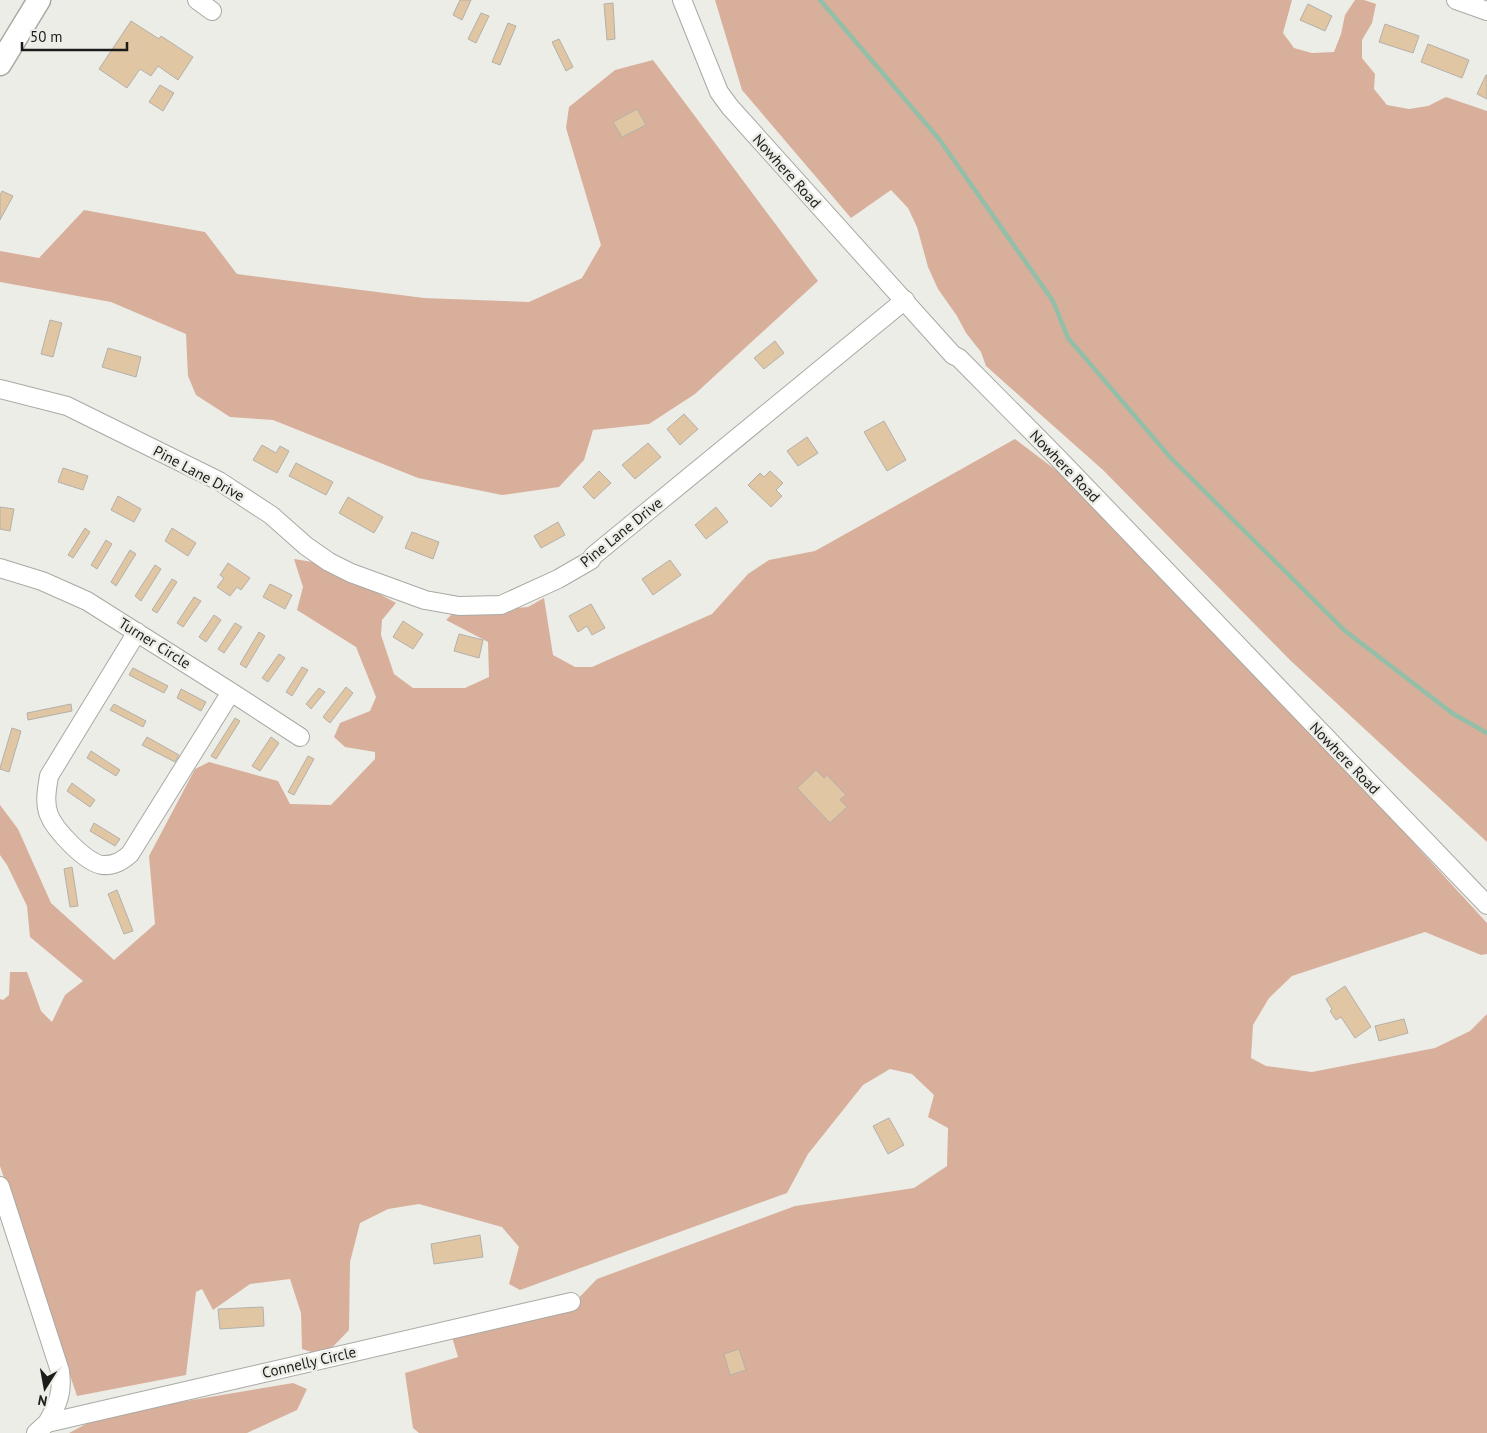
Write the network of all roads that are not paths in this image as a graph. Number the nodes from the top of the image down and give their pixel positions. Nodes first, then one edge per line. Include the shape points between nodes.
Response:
1 (39, 0) edge
2 (197, 0) edge
3 (682, 0) edge
4 (1456, 0) edge
5 (212, 11) dead end
6 (1487, 11) edge
7 (0, 64) edge
8 (905, 300) junction
9 (0, 389) edge
10 (0, 568) edge
11 (137, 632) junction
12 (231, 692) junction
13 (300, 737) dead end
14 (1487, 905) edge
15 (0, 1186) edge
16 (571, 1302) dead end
17 (42, 1428) edge

1 - 7 main road
2 - 5 street
3 - 8 street, Nowhere Road via 719,92 730,107
4 - 6 street
8 - 9 street, Pine Lane Drive via 591,560 501,605 458,606 424,600 351,573 306,546 271,515 219,481 67,406
8 - 14 street, Nowhere Road via 954,355 1058,458
10 - 11 street, Turner Circle via 42,581 87,601
11 - 12 street, Turner Circle
11 - 12 street via 49,776 48,814 55,827 86,858 102,865 119,863 130,854
12 - 13 street, Turner Circle
15 - 17 street, Connelly Circle via 60,1371 62,1386 55,1408
16 - 17 street, Connelly Circle

